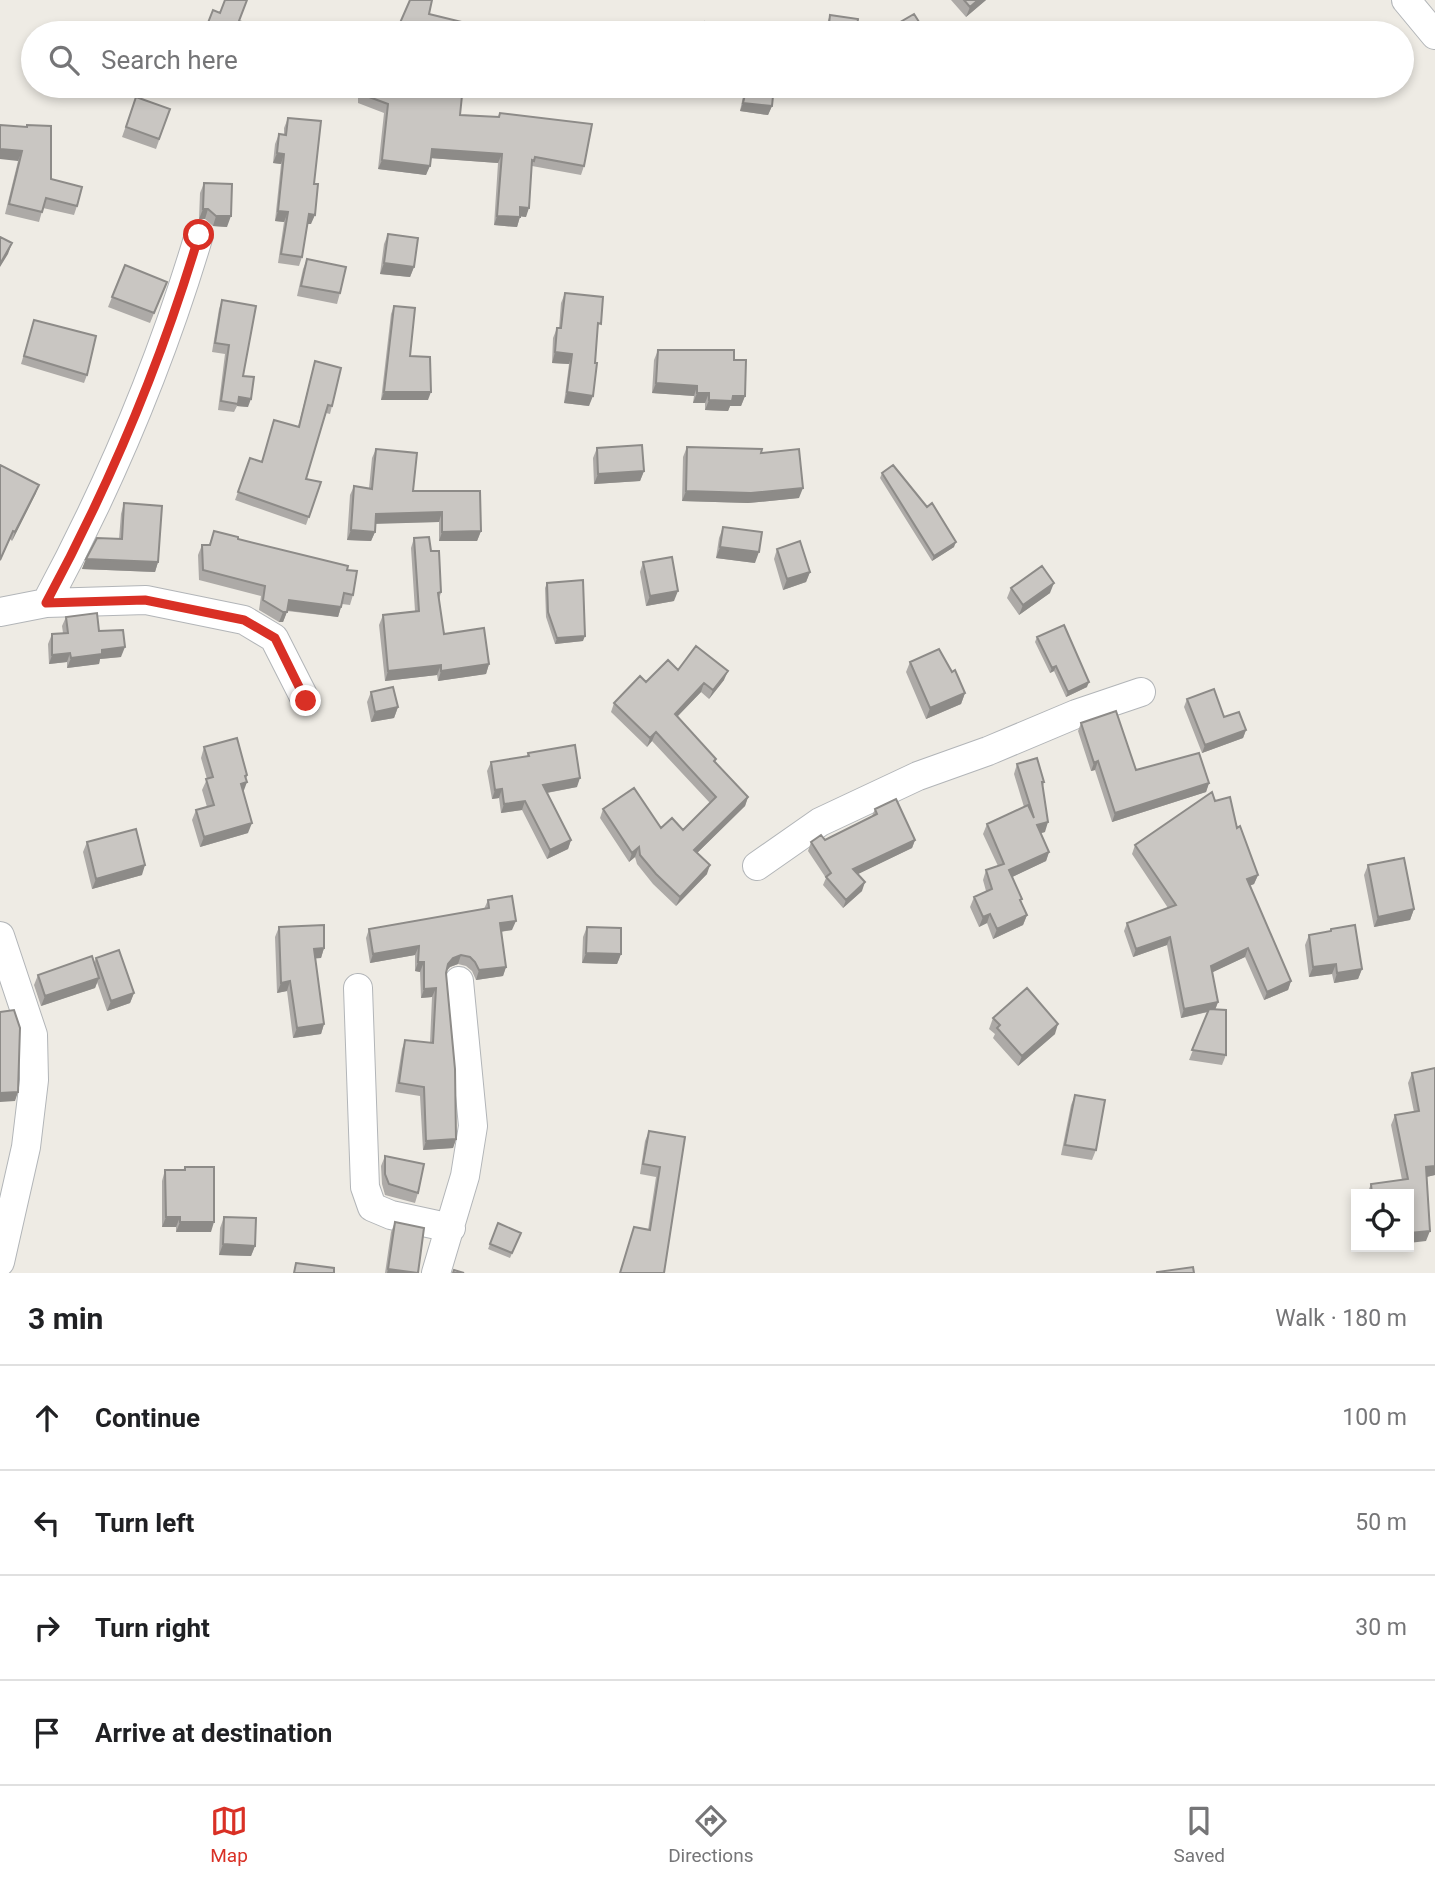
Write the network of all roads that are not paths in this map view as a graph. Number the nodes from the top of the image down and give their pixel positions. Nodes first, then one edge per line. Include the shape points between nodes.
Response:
1 (1406, 0) edge
2 (1435, 35) edge
3 (199, 235) dead end
4 (46, 603) junction
5 (0, 612) edge
6 (1141, 692) dead end
7 (306, 701) dead end
8 (757, 866) dead end
9 (0, 936) edge
10 (459, 981) dead end
11 (358, 988) dead end
12 (451, 1228) junction
13 (0, 1262) edge
14 (436, 1273) edge

1 - 2 street
3 - 4 street via 178,304 110,474
4 - 5 street
4 - 7 street via 145,600 244,620 275,638
6 - 8 street via 918,776 820,822
9 - 13 street via 33,1035 34,1080 26,1147
10 - 12 street via 473,1126
11 - 12 street via 365,1186 372,1207
12 - 14 street

